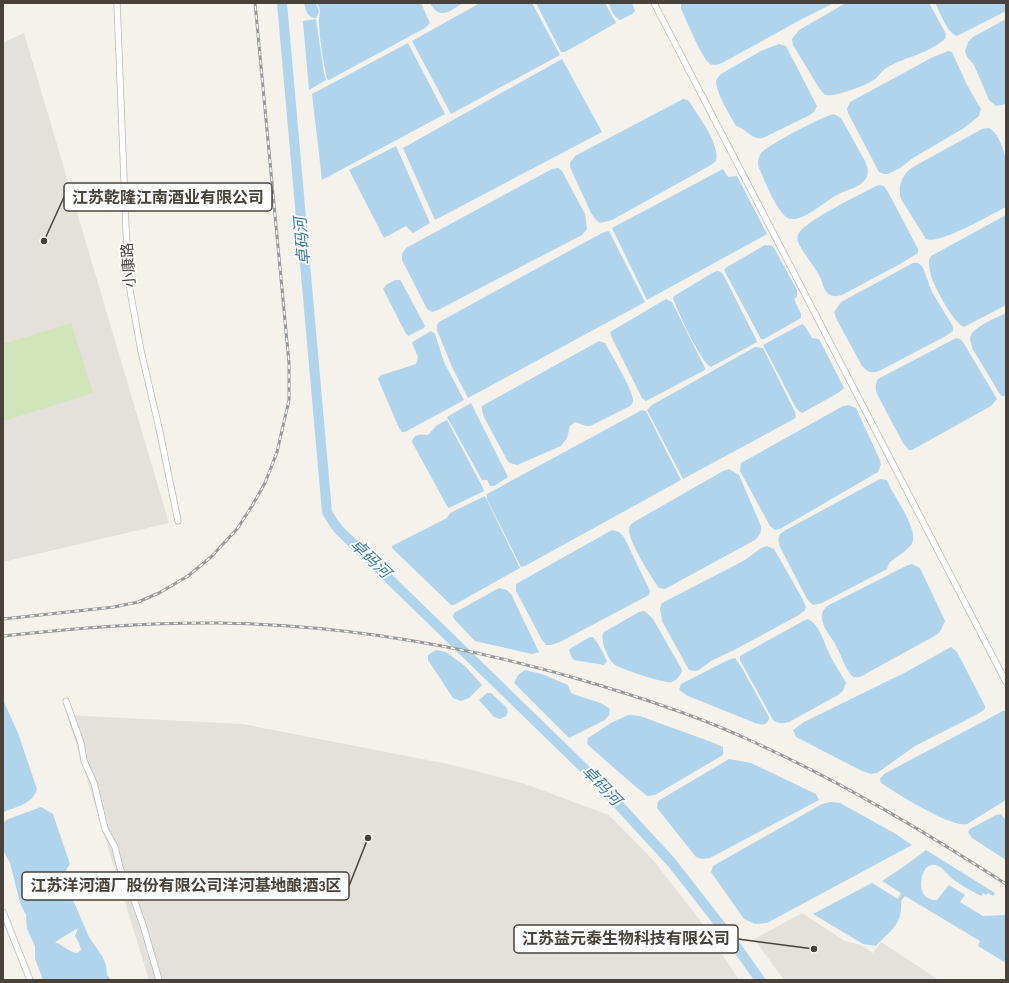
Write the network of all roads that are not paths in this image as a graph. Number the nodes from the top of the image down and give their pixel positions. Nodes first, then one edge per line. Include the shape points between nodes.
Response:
1 (117, 3) edge
2 (654, 3) edge
3 (178, 521) dead end
4 (1006, 682) edge
5 (66, 701) dead end
6 (3, 912) edge
7 (30, 980) edge
8 (159, 980) edge

1 - 3 street, 小康路 via 130,290
2 - 4 street
5 - 8 street via 81,743 84,761 94,783 105,829 115,847 120,868 143,924
6 - 7 street

